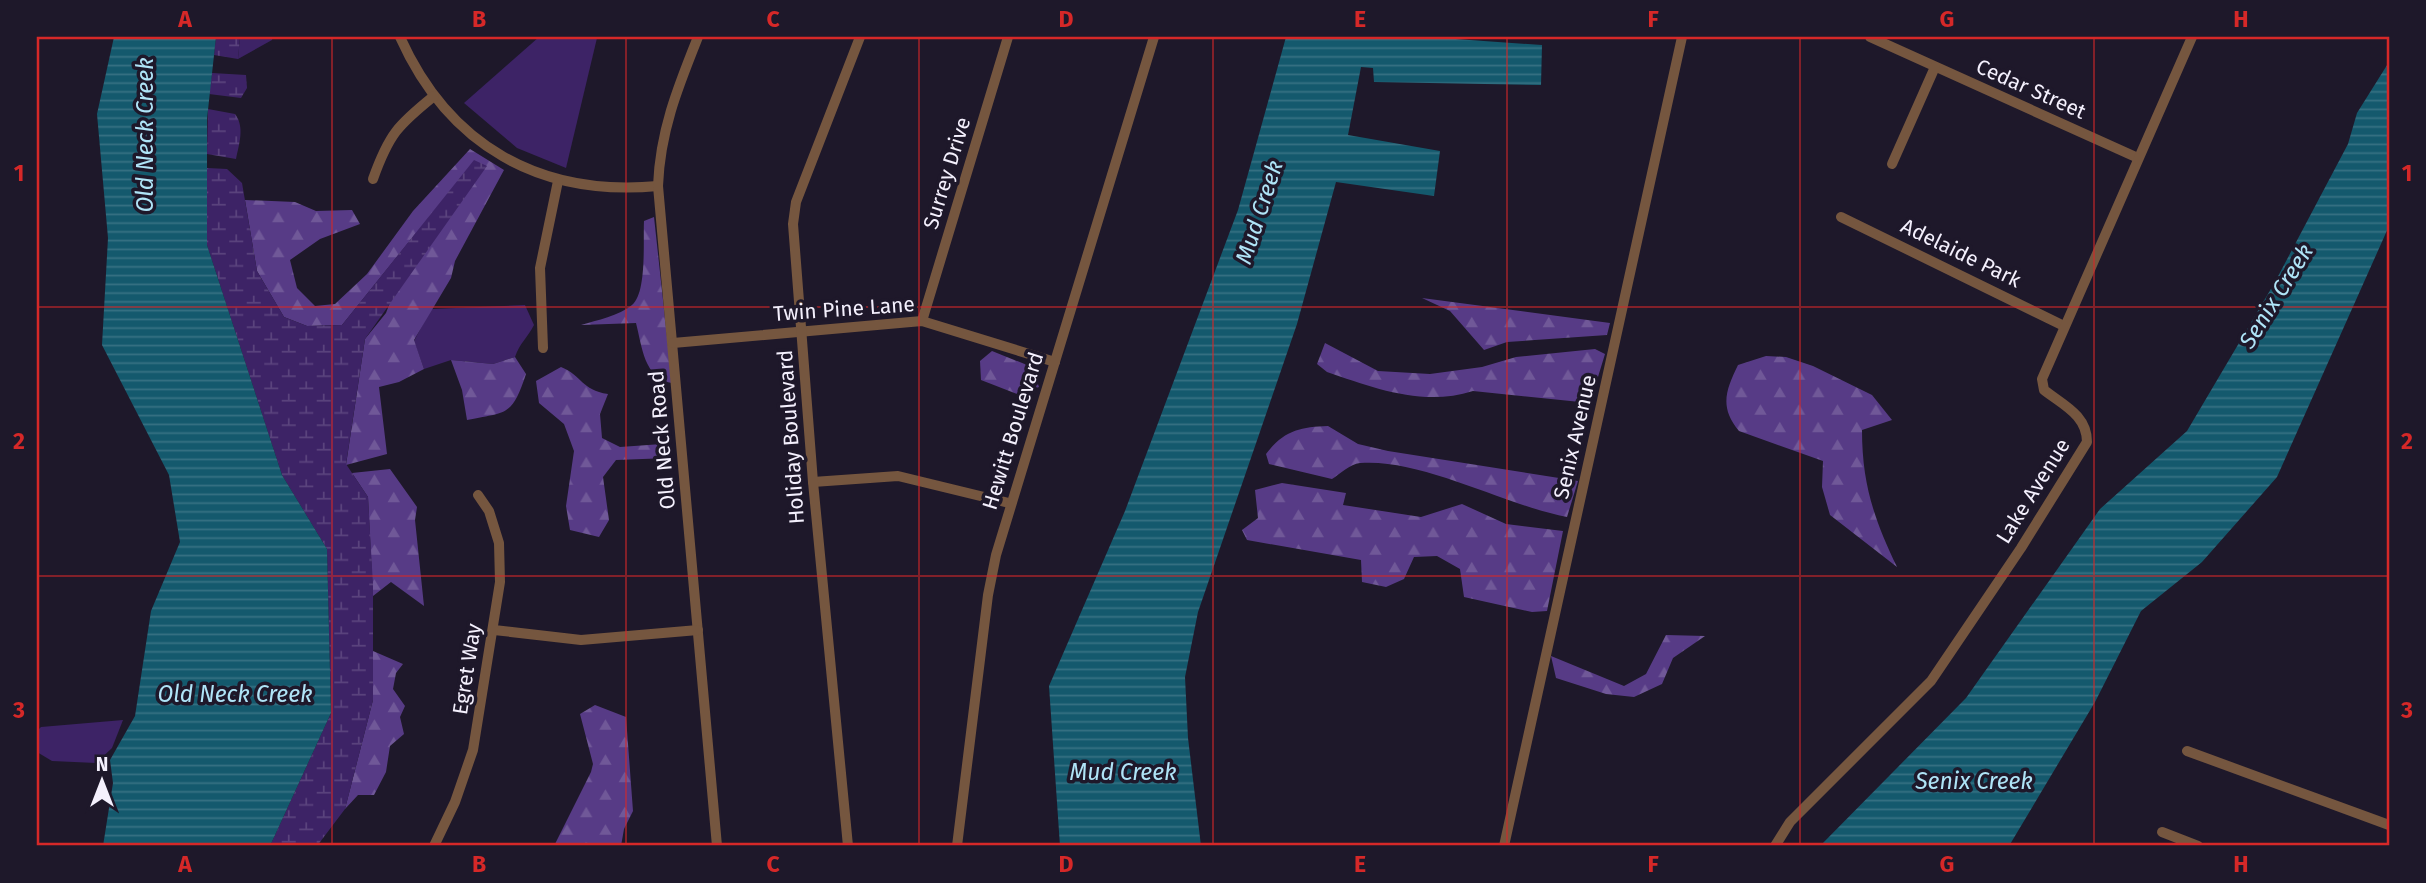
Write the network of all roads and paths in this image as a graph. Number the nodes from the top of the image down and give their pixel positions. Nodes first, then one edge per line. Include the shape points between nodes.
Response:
1 (401, 37) edge
2 (698, 37) edge
3 (860, 37) edge
4 (1008, 37) edge
5 (1154, 37) edge
6 (1682, 37) edge
7 (1870, 37) edge
8 (2193, 37) edge
9 (1935, 67) junction
10 (434, 96) junction
11 (2138, 158) junction
12 (1892, 164) dead end
13 (373, 179) dead end
14 (558, 181) junction
15 (658, 186) junction
16 (1840, 217) dead end
17 (922, 321) junction
18 (2064, 326) junction
19 (802, 331) junction
20 (673, 343) junction
21 (543, 348) dead end
22 (1055, 362) junction
23 (813, 482) junction
24 (478, 495) dead end
25 (1009, 503) junction
26 (494, 630) junction
27 (698, 630) junction
28 (2186, 751) dead end
29 (2389, 825) edge
30 (2162, 831) dead end
31 (434, 846) edge
32 (717, 846) edge
33 (848, 846) edge
34 (957, 846) edge
35 (1504, 846) edge
36 (1775, 846) edge
37 (2198, 846) edge

1 - 10 street
2 - 15 street, Old Neck Road via 665,127
3 - 19 street, Holiday Boulevard via 796,202 794,246
4 - 17 street, Surrey Drive
5 - 22 street, Hewitt Boulevard
6 - 35 street, Senix Avenue
7 - 9 street, Cedar Street
8 - 11 street, Lake Avenue
9 - 11 street, Cedar Street
9 - 12 street
10 - 13 street via 396,128
10 - 14 street via 489,148
11 - 18 street, Lake Avenue
14 - 15 street via 606,188
14 - 21 street via 540,268
15 - 20 street, Old Neck Road
16 - 18 street, Adelaide Park
17 - 19 street, Twin Pine Lane
17 - 22 street, Twin Pine Lane
18 - 36 street, Lake Avenue via 2042,379 2044,390 2081,418 2087,429 2080,456 1931,681 1790,822
19 - 20 street, Twin Pine Lane
19 - 23 street, Holiday Boulevard
20 - 27 street, Old Neck Road
22 - 25 street, Hewitt Boulevard
23 - 25 street via 898,476
23 - 33 street, Holiday Boulevard
24 - 26 street, Egret Way via 489,511 499,543
25 - 34 street, Hewitt Boulevard via 988,595
26 - 27 street via 581,640
26 - 31 street, Egret Way via 473,750
27 - 32 street, Old Neck Road
28 - 29 street
30 - 37 street

